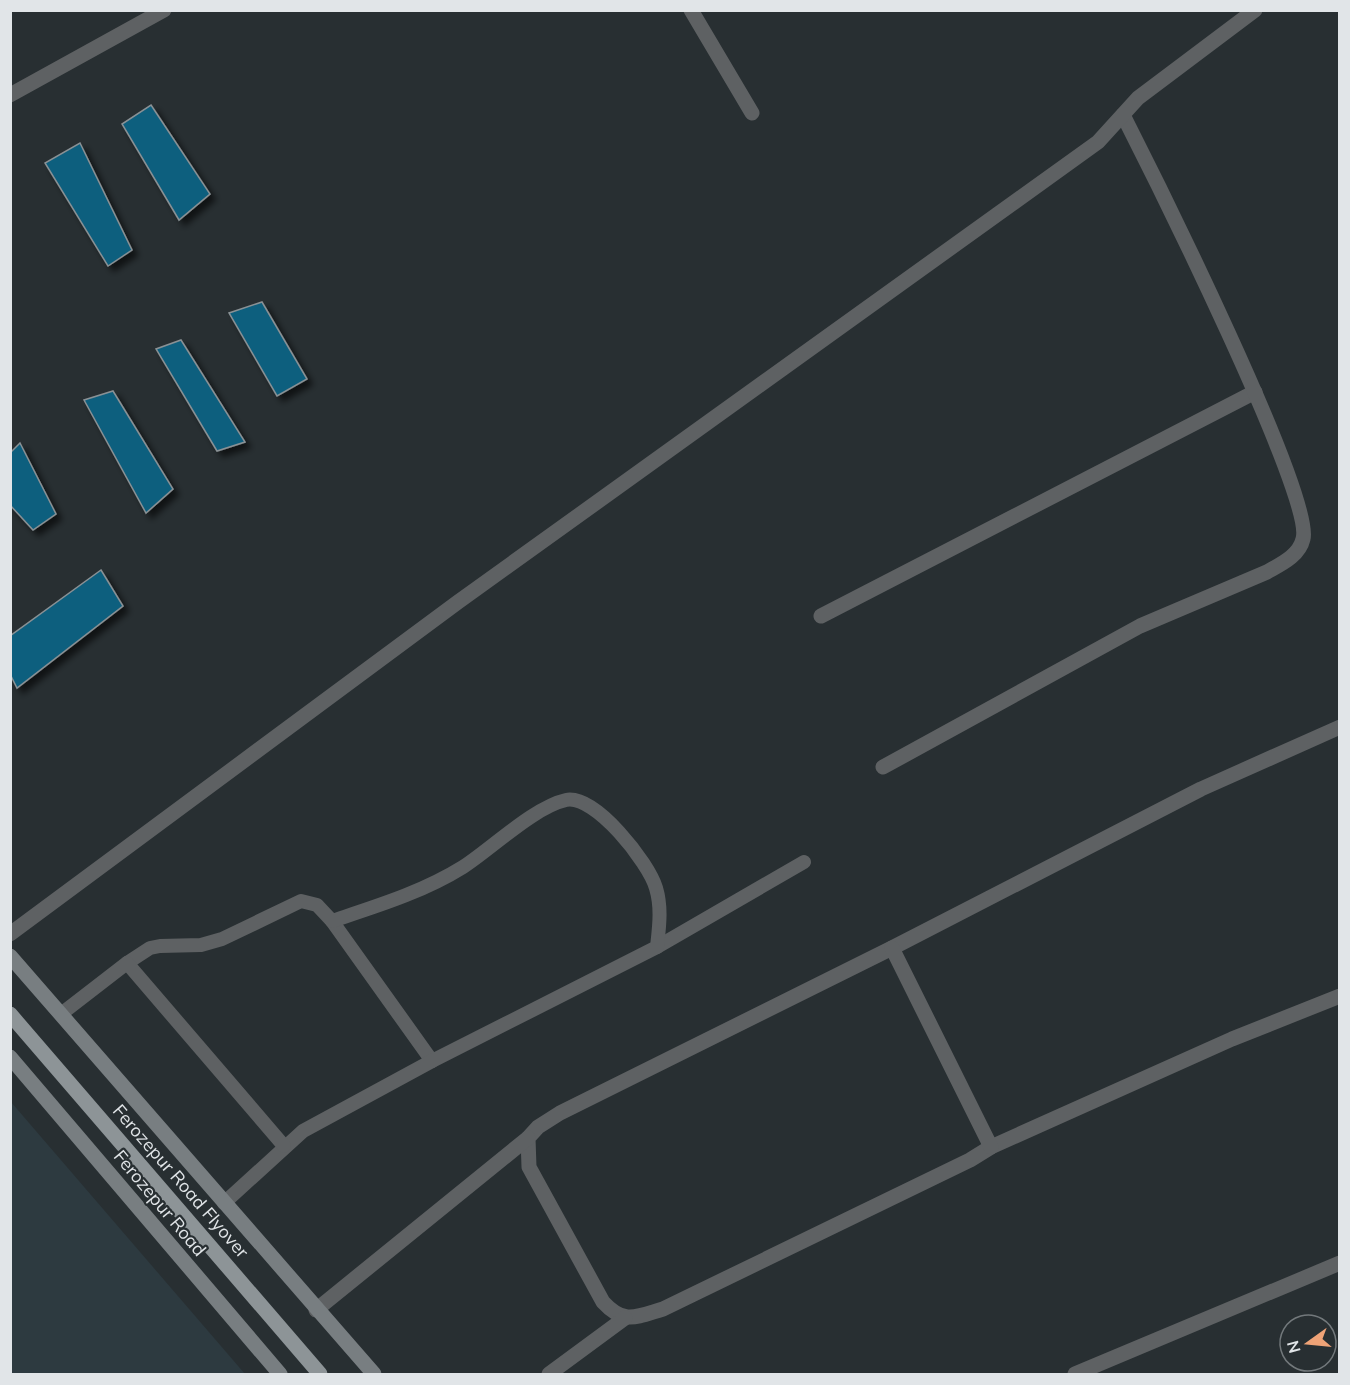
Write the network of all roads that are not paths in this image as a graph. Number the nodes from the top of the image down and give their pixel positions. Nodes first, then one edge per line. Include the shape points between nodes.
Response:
1 (164, 10) edge
2 (691, 10) edge
3 (1255, 10) edge
4 (141, 16) edge
5 (10, 95) edge
6 (752, 113) dead end
7 (1123, 115) junction
8 (1254, 392) junction
9 (821, 616) dead end
10 (1340, 727) edge
11 (883, 767) dead end
12 (804, 862) dead end
13 (332, 921) junction
14 (10, 934) edge
15 (657, 947) junction
16 (892, 948) junction
17 (10, 956) edge
18 (127, 963) junction
19 (1340, 996) edge
20 (10, 1014) edge
21 (61, 1014) junction
22 (10, 1058) edge
23 (432, 1061) junction
24 (528, 1138) junction
25 (284, 1146) junction
26 (991, 1147) junction
27 (224, 1203) junction
28 (1340, 1263) edge
29 (316, 1310) junction
30 (625, 1318) junction
31 (280, 1374) edge
32 (320, 1374) edge
33 (374, 1374) edge
34 (549, 1374) edge
35 (1075, 1374) edge

1 - 4 street
2 - 6 street
3 - 7 street via 1138,98
4 - 5 street
7 - 8 street
7 - 14 street via 1098,142 458,602
8 - 9 street
8 - 11 street via 1301,508 1304,538 1300,548 1286,562 1267,572 1140,626
10 - 16 street via 1201,789
12 - 15 lane
13 - 15 lane via 430,886 548,808 578,800 612,826 645,865 659,901
13 - 18 lane via 316,905 301,901 222,939 201,945 160,946
13 - 23 lane
15 - 23 lane
16 - 24 street via 560,1113
16 - 26 street
17 - 21 main road
18 - 21 lane
18 - 25 lane
19 - 26 street via 1232,1039
20 - 32 main road, Ferozepur Road Flyover
21 - 27 main road
22 - 31 main road, Ferozepur Road
23 - 25 lane via 303,1131
24 - 29 street
24 - 30 street via 529,1167 603,1302 614,1314
25 - 27 lane
26 - 30 street via 663,1309
27 - 29 main road
28 - 35 street
29 - 33 main road
30 - 34 street

